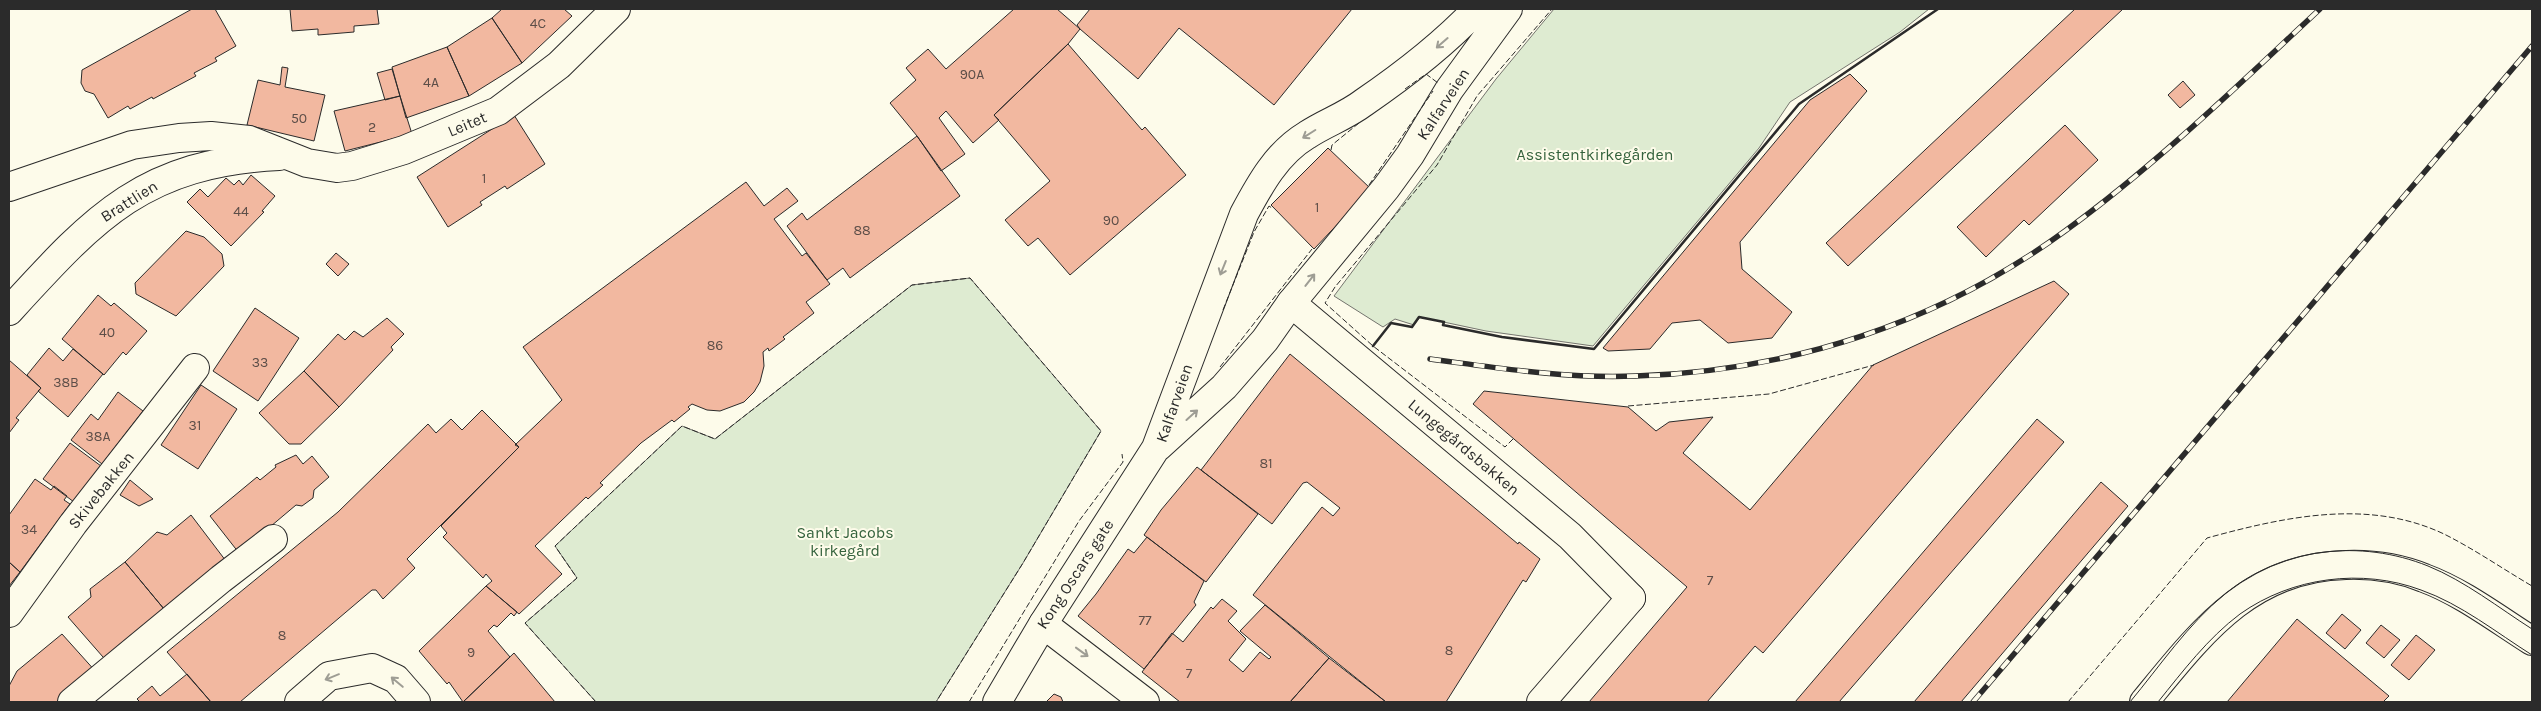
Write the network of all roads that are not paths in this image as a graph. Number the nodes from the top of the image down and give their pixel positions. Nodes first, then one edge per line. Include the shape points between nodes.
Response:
1 (616, 9) edge
2 (1477, 9) edge
3 (1508, 9) edge
4 (285, 156) junction
5 (9, 187) edge
6 (1291, 303) junction
7 (9, 311) edge
8 (195, 368) dead end
9 (1156, 448) junction
10 (274, 539) dead end
11 (9, 613) edge
12 (1043, 624) junction
13 (2532, 641) edge
14 (72, 702) edge
15 (299, 702) edge
16 (416, 702) edge
17 (997, 702) edge
18 (1145, 702) edge
19 (1541, 702) edge
20 (2144, 702) edge

1 - 4 street, Leitet via 559,65 498,111 404,150 352,166 338,168
2 -> 9 street, Kalfarveien via 1429,54 1361,105 1305,135 1282,155 1262,180 1244,214
6 -> 3 street, Kalfarveien via 1405,162 1449,90
4 - 5 street via 249,140 211,136 179,138 132,145
4 - 7 street, Brattlien via 222,161 186,170 152,184 94,223
9 -> 6 street, Kalfarveien via 1224,387 1265,340
6 - 19 street, Lungegårdsbakken via 1570,536 1631,598
8 - 11 street, Skivebakken via 73,524
9 - 12 street, Kong Oscars gate
10 - 14 street
12 - 17 street, Kong Oscars gate
12 -> 18 street
13 - 20 street via 2449,589 2425,578 2379,566 2328,565 2280,577 2234,604 2211,623
16 -> 15 street via 396,679 372,668 329,676

